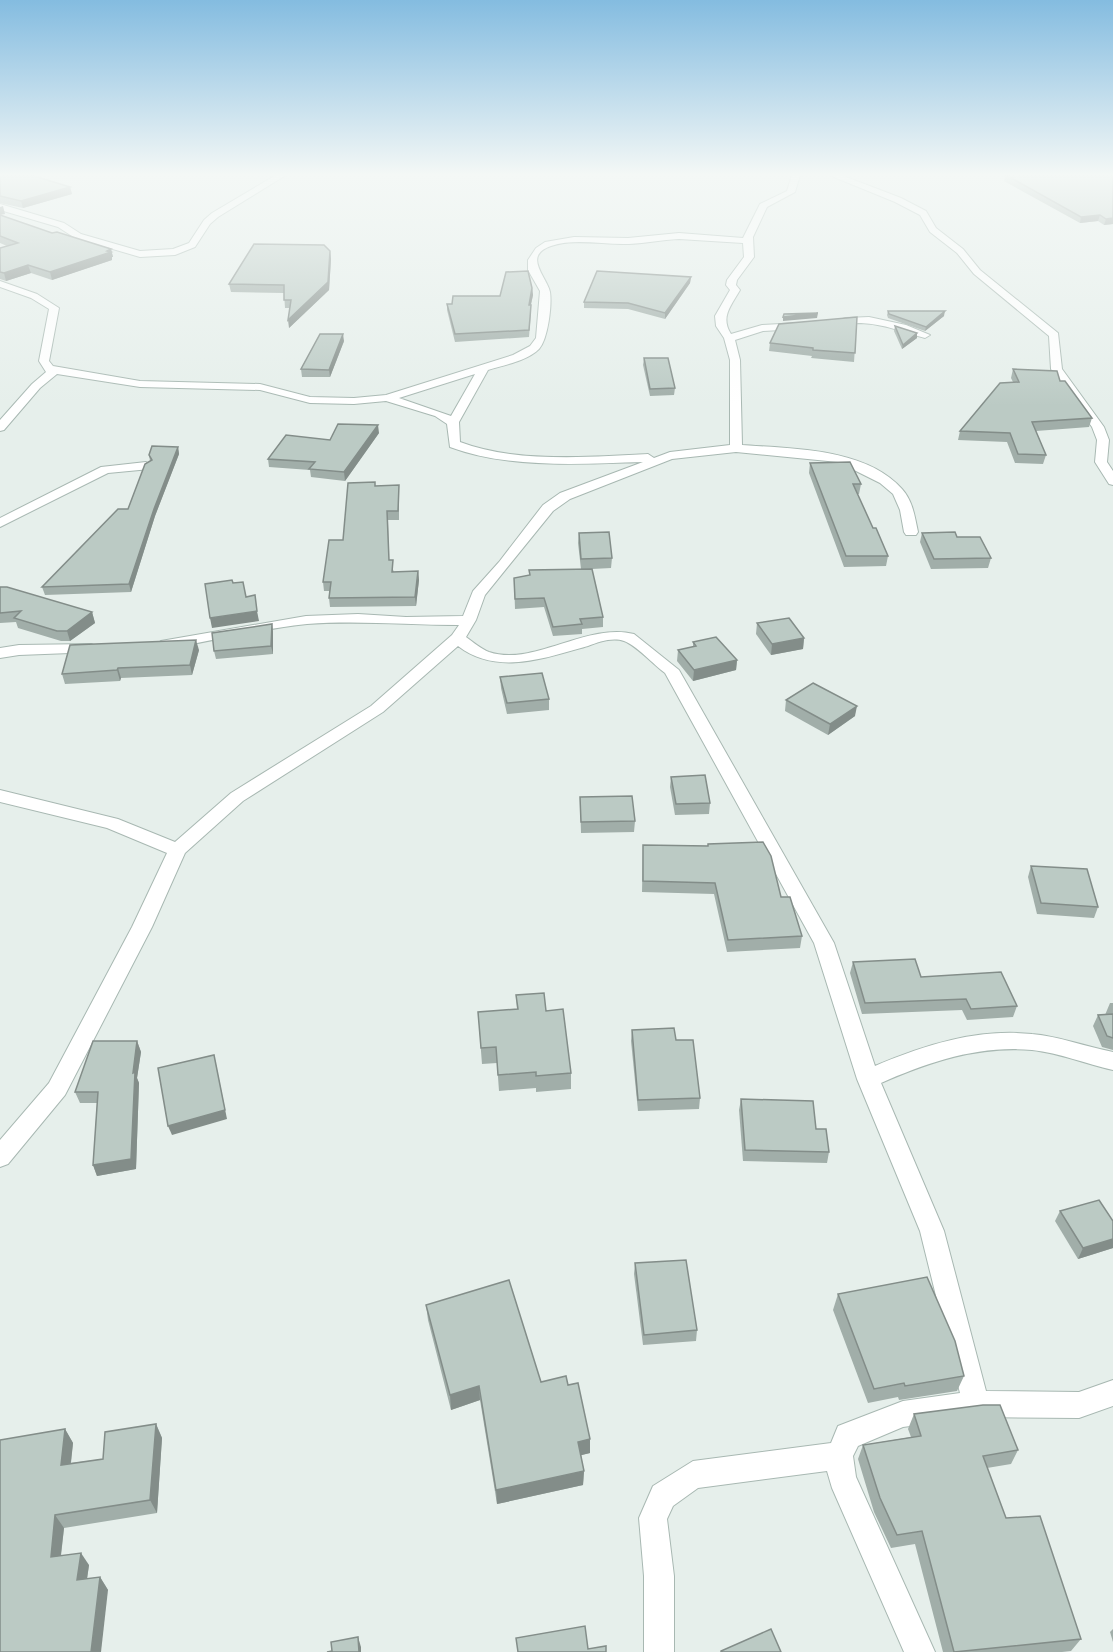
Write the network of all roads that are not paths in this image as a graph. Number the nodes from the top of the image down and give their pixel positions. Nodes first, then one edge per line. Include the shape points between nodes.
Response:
1 (133, 252) edge
2 (175, 252) edge
3 (538, 252) edge
4 (748, 252) edge
5 (961, 252) edge
6 (0, 284) edge
7 (925, 335) edge
8 (729, 338) junction
9 (485, 366) junction
10 (55, 370) junction
11 (387, 398) junction
12 (453, 422) junction
13 (0, 427) edge
14 (1108, 440) edge
15 (736, 448) junction
16 (670, 456) junction
17 (146, 466) edge
18 (1113, 481) edge
19 (0, 523) edge
20 (910, 532) dead end
21 (469, 620) junction
22 (458, 638) junction
23 (147, 646) edge
24 (102, 649) edge
25 (0, 653) edge
26 (0, 796) edge
27 (177, 850) junction
28 (1113, 1061) edge
29 (868, 1079) junction
30 (0, 1157) edge
31 (1113, 1393) edge
32 (976, 1404) junction
33 (839, 1456) junction
34 (659, 1652) edge
35 (920, 1652) edge

1 - 2 street
3 - 9 street via 533,270 545,291 541,338 526,353
4 - 8 street via 749,257 732,280 735,290 720,316
5 - 14 street via 977,272 1054,335 1057,369
6 - 10 street via 48,302 54,308 44,361 49,369
7 - 8 street via 880,321 859,320 762,328
8 - 15 street via 735,360
9 - 11 street
9 - 12 street
10 - 11 street via 140,384 260,387 309,400
10 - 13 street
11 - 12 street
12 - 16 street via 454,444 476,452 587,460
14 - 18 street via 1101,462
15 - 16 street
15 - 20 street via 842,459 884,480 898,492 907,510
16 - 21 street via 565,496 548,508 478,594
17 - 19 street via 105,470
21 - 22 street
21 - 23 street via 306,620
22 - 27 street via 377,709 237,797
22 - 29 street via 476,652 502,659 621,635 671,670 824,943
24 - 25 street
26 - 27 street via 112,823
27 - 30 street via 142,927 57,1089
28 - 29 street via 1035,1042 1008,1040 963,1046 911,1060
29 - 32 street via 932,1231
31 - 32 street via 1079,1405
32 - 33 street via 903,1414 848,1436
33 - 34 street via 693,1475 663,1496 653,1518
33 - 35 street via 847,1489

